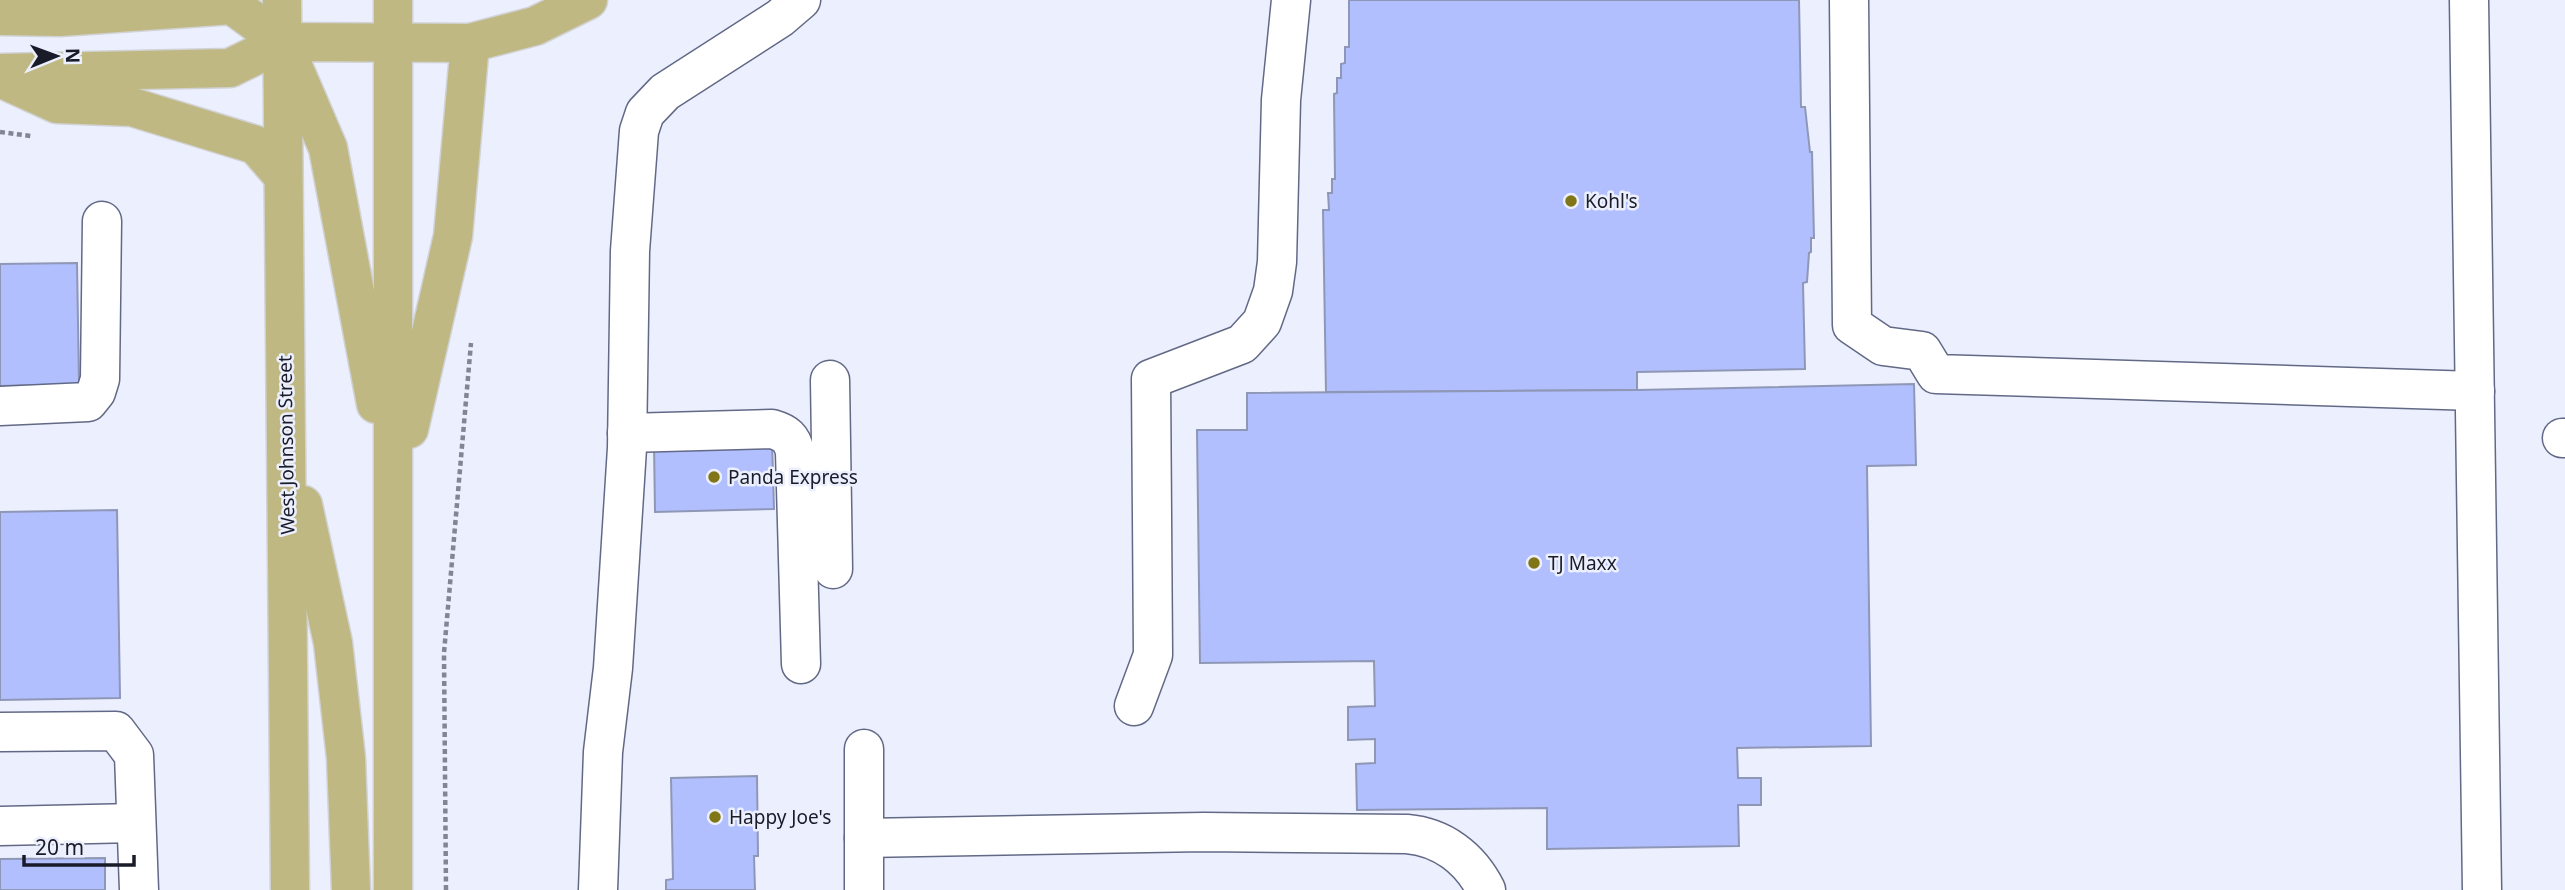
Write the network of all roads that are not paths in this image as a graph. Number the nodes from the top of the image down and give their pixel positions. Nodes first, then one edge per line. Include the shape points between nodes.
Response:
1 (282, 0) edge
2 (364, 0) edge
3 (393, 0) edge
4 (588, 0) edge
5 (801, 0) edge
6 (1291, 0) edge
7 (1849, 0) edge
8 (2469, 0) edge
9 (0, 16) edge
10 (283, 42) junction
11 (393, 42) junction
12 (470, 43) junction
13 (0, 75) edge
14 (283, 176) junction
15 (102, 221) dead end
16 (830, 380) dead end
17 (2474, 391) junction
18 (0, 406) edge
19 (286, 428) junction
20 (627, 433) junction
21 (393, 496) junction
22 (833, 569) dead end
23 (801, 664) dead end
24 (1134, 706) dead end
25 (0, 732) edge
26 (864, 748) dead end
27 (136, 823) junction
28 (0, 826) edge
29 (864, 838) junction
30 (139, 890) edge
31 (290, 890) edge
32 (351, 890) edge
33 (393, 890) edge
34 (598, 890) edge
35 (864, 890) edge
36 (1486, 890) edge
37 (2483, 890) edge

1 - 10 main road, West Johnson Street
2 - 11 main road
3 - 11 main road
4 - 12 main road via 535,26
5 - 20 lane via 665,92 645,113 639,131 630,251
6 - 24 lane via 1281,100 1277,262 1262,322 1242,345 1151,379 1153,655
7 - 17 lane via 1852,325 1883,346 1922,351 1936,374
8 - 17 lane
9 - 10 main road via 60,17 232,5
10 - 11 main road
10 - 13 main road via 230,68
10 - 14 main road, West Johnson Street
10 - 21 main road via 328,148
11 - 12 main road
11 - 21 main road
12 - 21 main road via 453,236
13 - 14 main road via 57,104 132,107 256,145
14 - 19 main road, West Johnson Street
15 - 18 lane via 100,379 96,392 88,402 75,404
16 - 22 lane
17 - 37 lane
19 - 31 main road, West Johnson Street
19 - 32 main road via 333,643 346,758
20 - 23 lane via 772,429 792,439
20 - 34 lane via 613,668 603,752
21 - 33 main road
25 - 27 lane via 116,731 134,755
26 - 29 lane
27 - 28 lane
27 - 30 lane
29 - 35 lane
29 - 36 lane via 1407,834 1426,836 1447,846 1466,861

